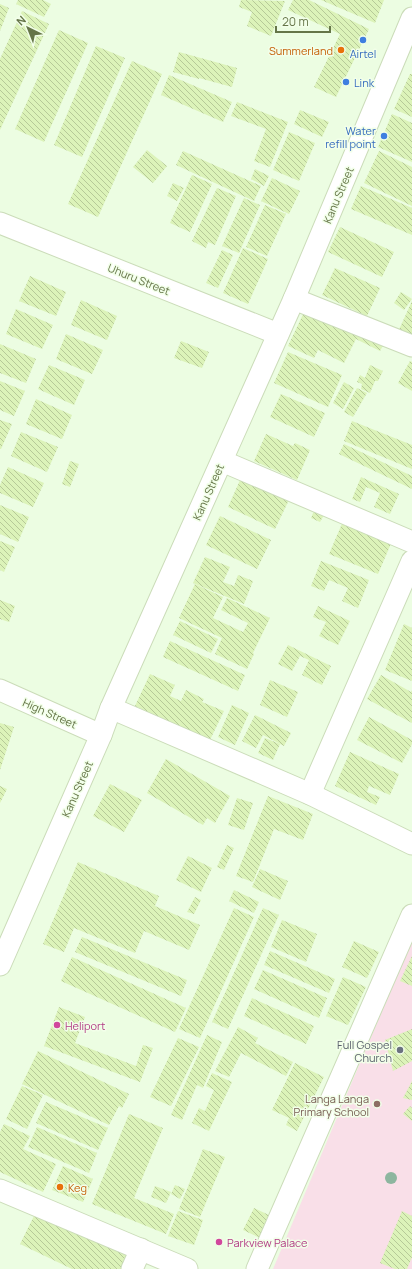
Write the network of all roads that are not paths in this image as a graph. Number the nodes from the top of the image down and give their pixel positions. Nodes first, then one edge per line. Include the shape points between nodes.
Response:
1 (412, 18) edge
2 (0, 223) edge
3 (294, 298) junction
4 (278, 334) junction
5 (412, 346) edge
6 (222, 461) junction
7 (412, 542) edge
8 (412, 561) edge
9 (0, 690) edge
10 (112, 708) junction
11 (101, 736) junction
12 (310, 794) junction
13 (412, 844) edge
14 (412, 915) edge
15 (0, 965) edge
16 (0, 1190) edge
17 (141, 1249) junction
18 (132, 1269) edge
19 (187, 1269) edge
20 (257, 1269) edge

1 - 3 street, Kanu Street
2 - 4 street, Uhuru Street
3 - 4 street, Kanu Street
3 - 5 street
4 - 6 street, Kanu Street
6 - 7 street
6 - 10 street, Kanu Street
8 - 12 street
9 - 11 street, High Street
10 - 11 street, Kanu Street
10 - 12 street
11 - 15 street, Kanu Street
12 - 13 street
14 - 20 street
16 - 17 street
17 - 18 street
17 - 19 street

